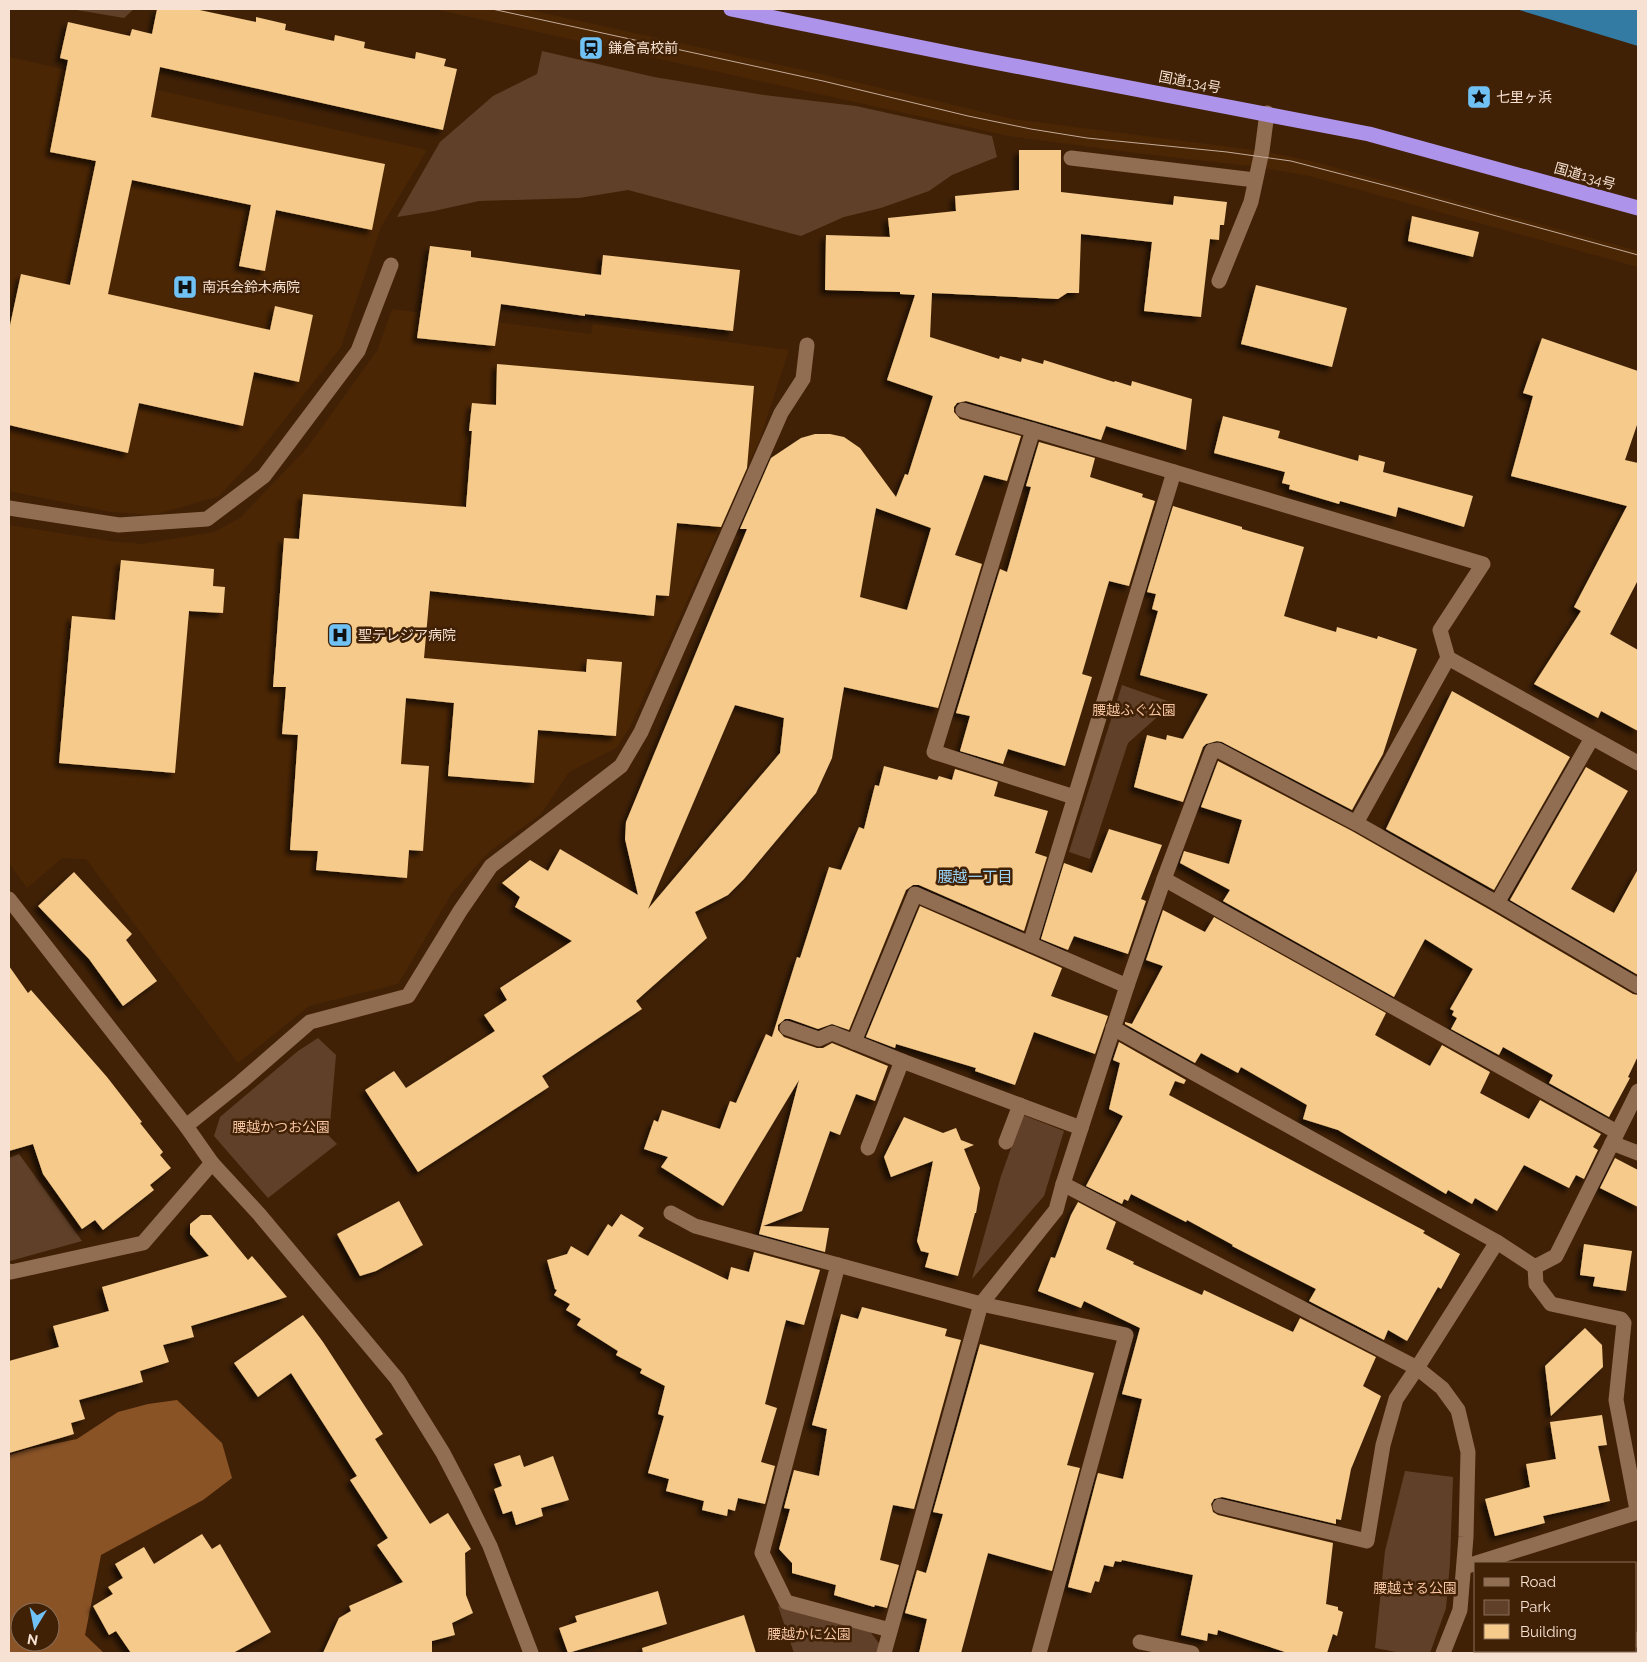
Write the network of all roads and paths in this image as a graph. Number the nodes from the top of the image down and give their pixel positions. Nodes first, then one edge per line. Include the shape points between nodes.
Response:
1 (731, 9) edge
2 (1267, 113) junction
3 (1071, 158) dead end
4 (1255, 180) junction
5 (1638, 208) edge
6 (391, 265) dead end
7 (1218, 281) dead end
8 (807, 345) dead end
9 (963, 410) dead end
10 (1033, 430) junction
11 (1174, 472) junction
12 (9, 508) edge
13 (1448, 658) junction
14 (1592, 738) junction
15 (1638, 763) edge
16 (1074, 796) junction
17 (1356, 823) junction
18 (1164, 879) junction
19 (9, 899) edge
20 (1497, 903) junction
21 (1030, 944) junction
22 (1127, 986) junction
23 (1638, 986) edge
24 (787, 1028) dead end
25 (1113, 1028) junction
26 (854, 1042) junction
27 (902, 1061) junction
28 (1638, 1091) edge
29 (1020, 1105) junction
30 (186, 1126) junction
31 (1081, 1128) junction
32 (1615, 1138) junction
33 (1006, 1142) dead end
34 (868, 1148) dead end
35 (1638, 1154) edge
36 (212, 1163) junction
37 (1062, 1184) junction
38 (671, 1213) dead end
39 (1497, 1242) junction
40 (838, 1265) junction
41 (1535, 1267) junction
42 (9, 1271) edge
43 (980, 1304) junction
44 (1417, 1368) junction
45 (1220, 1506) dead end
46 (1480, 1562) edge
47 (1474, 1564) edge
48 (1464, 1567) junction
49 (890, 1630) junction
50 (1140, 1642) dead end
51 (531, 1653) edge
52 (884, 1653) edge
53 (1039, 1653) edge
54 (1192, 1653) edge
55 (1443, 1653) edge

1 - 2 highway, 国道134号
2 - 4 street
2 - 5 highway, 国道134号 via 1369,134
3 - 4 street
4 - 7 street via 1251,202
6 - 12 street via 358,351 264,476 206,519 119,525
8 - 30 street via 803,379 781,413 641,732 622,766 491,866 408,996 310,1022
9 - 10 street
10 - 11 street
10 - 16 street via 934,752
11 - 13 street via 1483,564 1440,630
11 - 16 street
13 - 14 street
13 - 17 street
14 - 15 street
14 - 20 street
16 - 21 street
17 - 18 street via 1218,750 1212,752
17 - 20 street
18 - 22 street
18 - 32 street
19 - 30 street
20 - 23 street
21 - 22 street
21 - 26 street via 915,894
22 - 25 street
24 - 26 street via 819,1039 832,1033
25 - 31 street
25 - 39 street
26 - 27 street
27 - 29 street
27 - 34 street
28 - 32 street
29 - 31 street
29 - 33 street
30 - 36 street
31 - 37 street
32 - 35 street
32 - 41 street via 1556,1256
36 - 42 street via 143,1243
36 - 51 street via 259,1214 397,1379 443,1453 490,1546
37 - 43 street via 1056,1210
37 - 44 street
38 - 40 street via 695,1226
39 - 41 street
39 - 44 street
40 - 43 street
40 - 49 street via 762,1553 786,1602
41 - 46 street via 1536,1284 1551,1304 1621,1319 1624,1323 1616,1400 1637,1510
43 - 49 street
43 - 53 street via 1126,1335
44 - 45 street via 1396,1400 1383,1445 1367,1541
44 - 48 street via 1442,1388 1458,1410 1468,1452
47 - 48 street
48 - 55 street via 1460,1610
49 - 52 street
50 - 54 street

